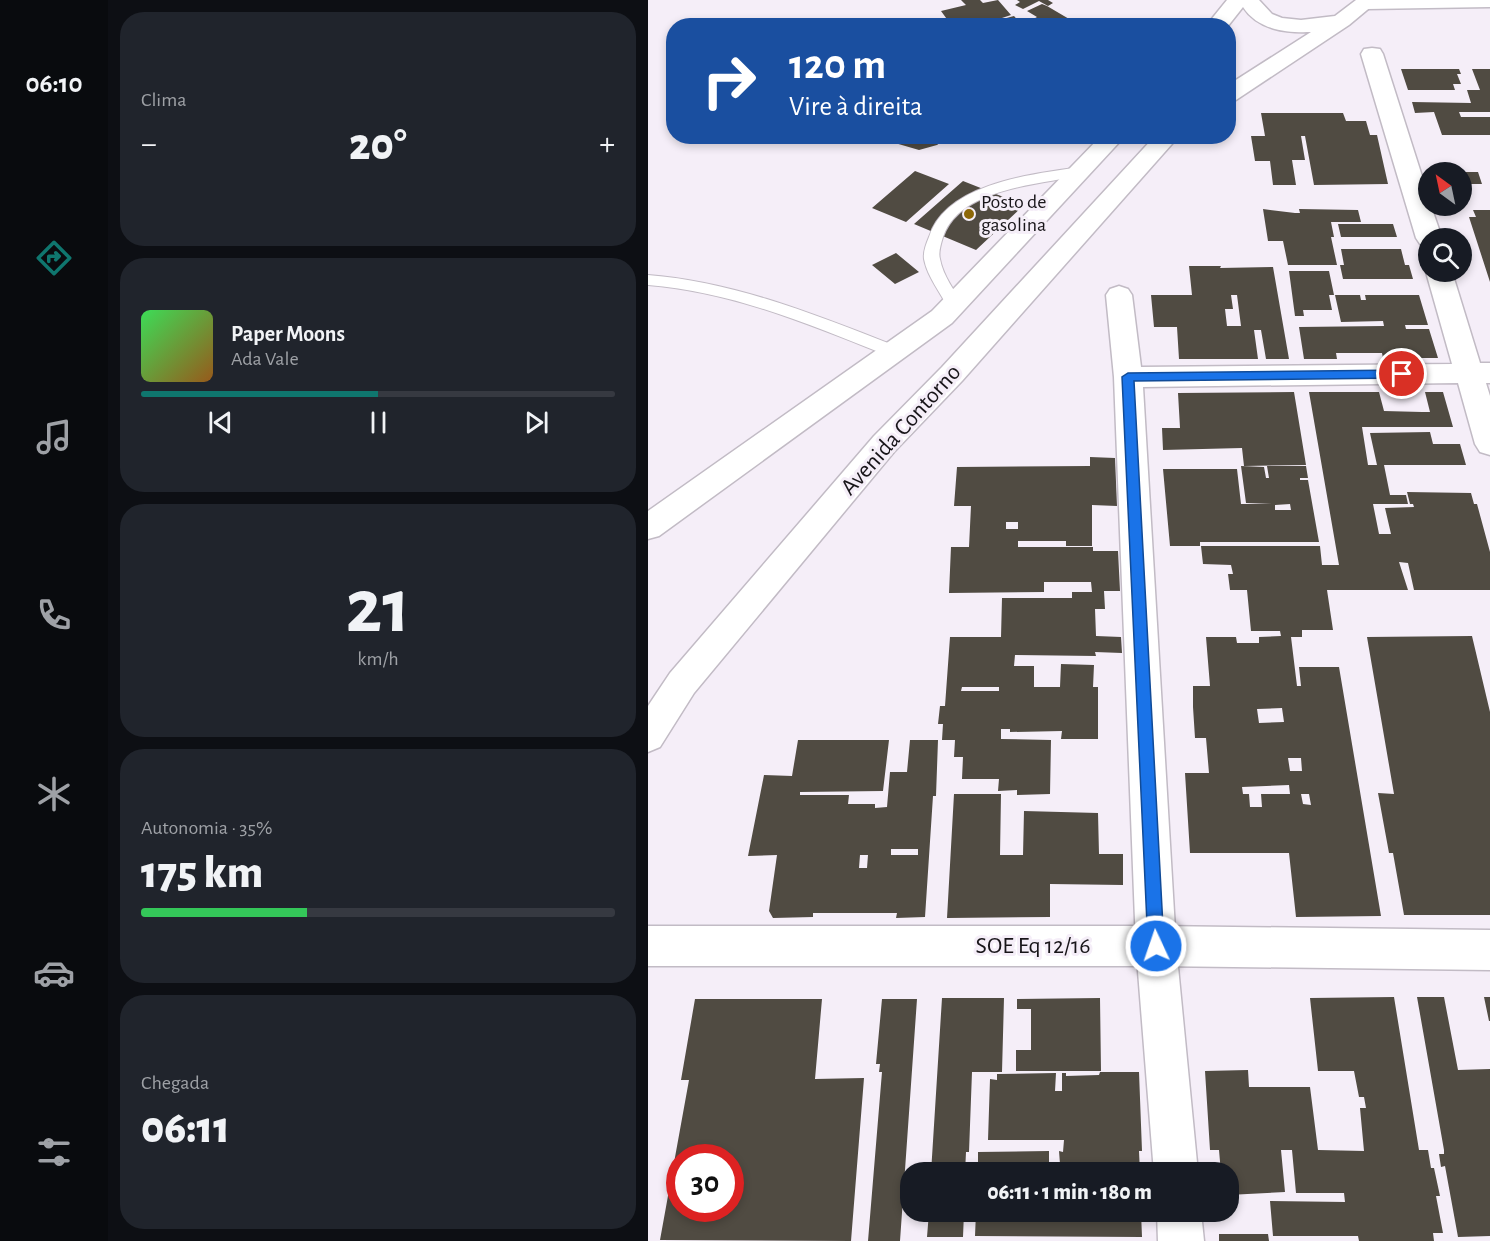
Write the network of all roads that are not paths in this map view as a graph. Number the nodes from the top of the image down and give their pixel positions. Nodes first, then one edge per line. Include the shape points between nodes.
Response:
1 (1238, 0) edge
2 (1249, 0) edge
3 (1368, 1) edge
4 (1490, 1) edge
5 (1223, 18) edge
6 (1342, 21) junction
7 (1372, 54) dead end
8 (1236, 90) edge
9 (1106, 144) edge
10 (1161, 144) edge
11 (1087, 164) junction
12 (1108, 202) junction
13 (1426, 228) edge
14 (648, 280) edge
15 (1443, 282) edge
16 (1119, 295) dead end
17 (948, 311) junction
18 (896, 352) junction
19 (1480, 373) edge
20 (952, 374) junction
21 (1128, 377) junction
22 (1490, 444) edge
23 (648, 527) edge
24 (648, 736) edge
25 (648, 946) edge
26 (1156, 946) junction
27 (1490, 950) edge
28 (1175, 1162) edge
29 (1180, 1222) edge
30 (1181, 1241) edge

1 - 5 street
2 - 6 street via 1261,16 1290,25 1304,27
3 - 4 street
3 - 6 street
6 - 8 street
7 - 13 street
9 - 11 street, Avenida Contorno
10 - 12 street, Avenida Contorno
11 - 12 street
11 - 17 street, Avenida Contorno
11 - 17 lane via 973,197 944,218 934,238 932,259
12 - 20 street, Avenida Contorno
14 - 18 lane via 683,281 745,295
15 - 19 street
16 - 21 street
17 - 18 street, Avenida Contorno
17 - 20 street via 944,343
18 - 23 street, Avenida Contorno
19 - 21 street
19 - 22 street
20 - 24 street, Avenida Contorno via 884,444 727,628 682,683
21 - 26 street
25 - 26 street, SOE Eq 12/16
26 - 27 street, SOE Eq 12/16
26 - 28 street
29 - 30 street

